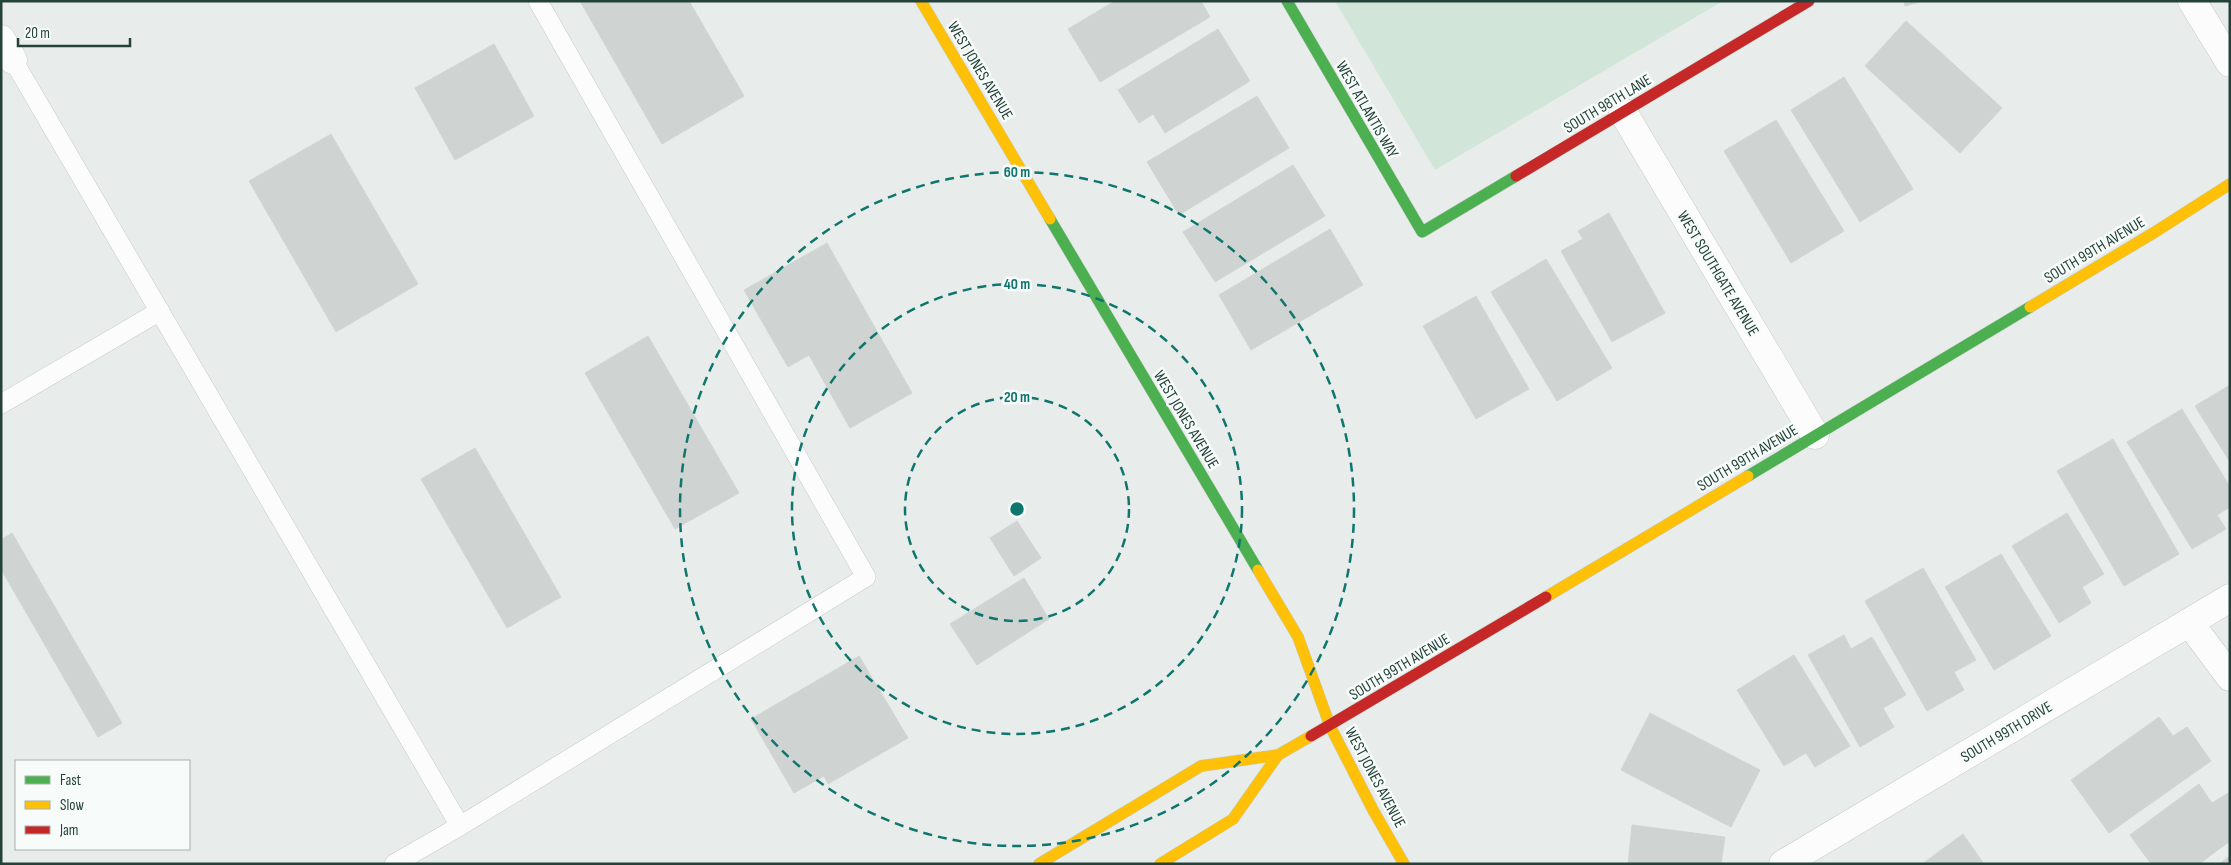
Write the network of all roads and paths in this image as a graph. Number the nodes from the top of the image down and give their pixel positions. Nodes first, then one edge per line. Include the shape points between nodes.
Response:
1 (538, 1) edge
2 (921, 1) edge
3 (1287, 1) edge
4 (1809, 1) edge
5 (2192, 1) edge
6 (7, 50) edge
7 (2230, 63) edge
8 (1623, 112) junction
9 (2230, 184) edge
10 (1422, 232) joint
11 (160, 311) junction
12 (1, 404) edge
13 (1815, 435) junction
14 (2230, 598) edge
15 (2189, 622) junction
16 (2230, 677) edge
17 (1330, 726) junction
18 (1278, 755) junction
19 (460, 826) junction
20 (394, 864) edge
21 (1039, 864) edge
22 (1160, 864) edge
23 (1404, 864) edge
24 (1783, 864) edge

1 - 19 lane via 866,577
2 - 17 street, WEST JONES AVENUE via 1298,637
3 - 10 street, WEST ATLANTIS WAY
4 - 8 street, SOUTH 98TH LANE
5 - 7 street
6 - 11 lane
8 - 10 street, SOUTH 98TH LANE
8 - 13 street, WEST SOUTHGATE AVENUE
9 - 13 street, SOUTH 99TH AVENUE
11 - 12 lane
11 - 19 lane
13 - 17 street, SOUTH 99TH AVENUE
14 - 15 street, SOUTH 99TH DRIVE
15 - 16 street
15 - 24 street, SOUTH 99TH DRIVE
17 - 18 street, SOUTH 99TH AVENUE
17 - 23 street, WEST JONES AVENUE
18 - 21 street, SOUTH 99TH AVENUE via 1201,766
18 - 22 street, SOUTH 99TH AVENUE via 1233,819
19 - 20 lane

